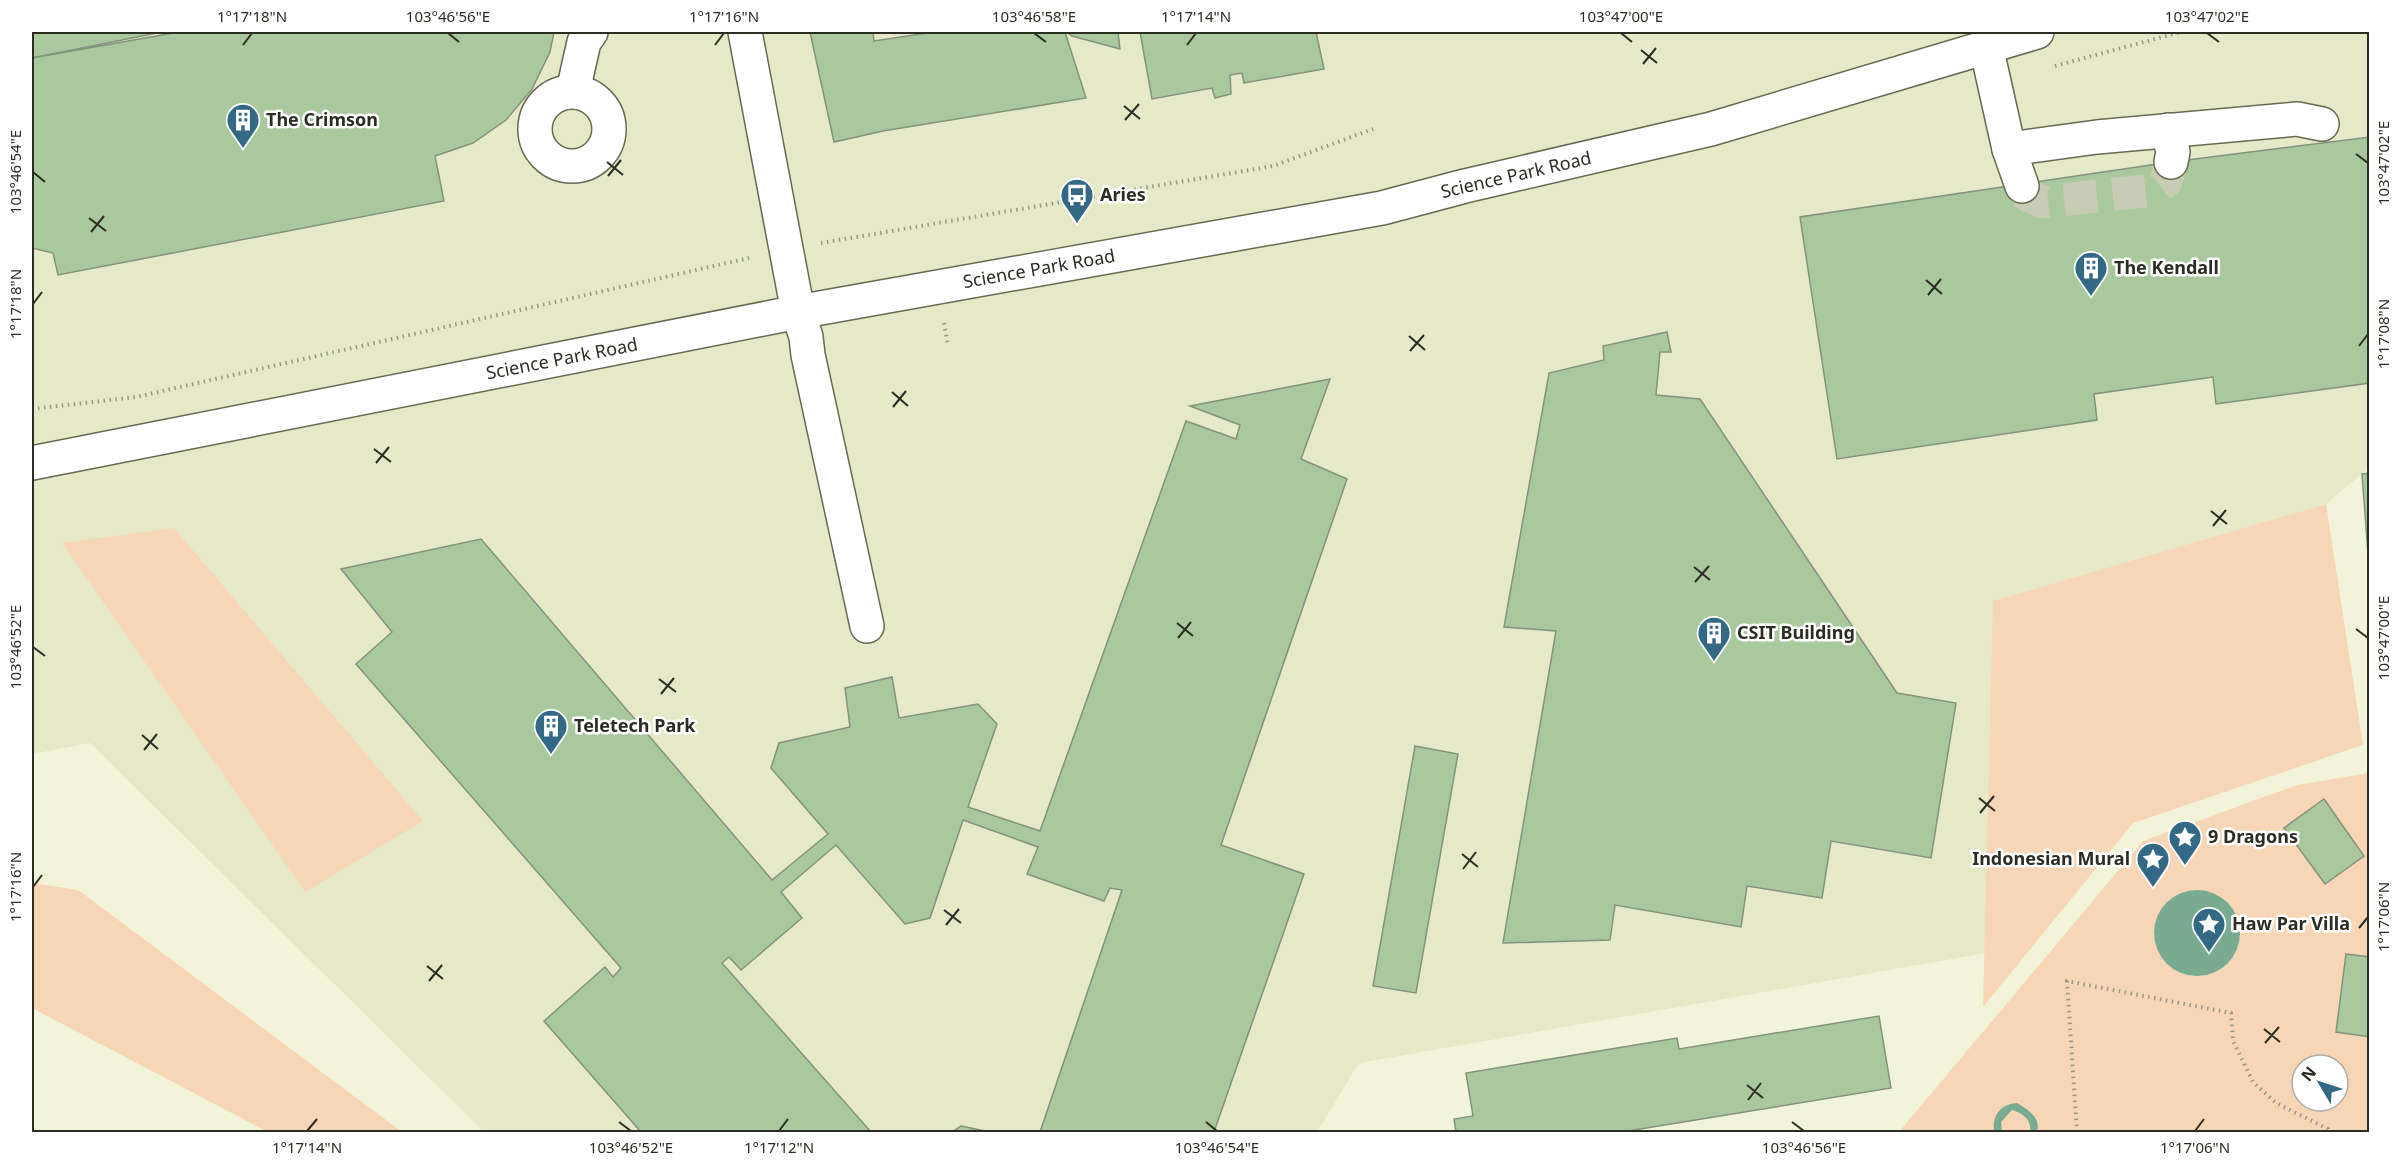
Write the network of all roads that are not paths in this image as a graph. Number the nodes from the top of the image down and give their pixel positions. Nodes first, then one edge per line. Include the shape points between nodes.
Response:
1 (591, 32) edge
2 (745, 32) edge
3 (2037, 32) edge
4 (1986, 46) junction
5 (573, 91) dead end
6 (2322, 124) dead end
7 (2168, 130) junction
8 (2009, 149) junction
9 (2171, 162) tunnel mouth
10 (2022, 186) tunnel mouth
11 (798, 312) junction
12 (32, 463) edge
13 (867, 626) dead end

1 - 5 street via 584,42
2 - 11 street
3 - 4 street, Science Park Road
4 - 8 street
4 - 11 street, Science Park Road via 1701,131 1382,208
6 - 7 street via 2297,119
7 - 8 street
7 - 9 street
8 - 10 street
11 - 12 street, Science Park Road
11 - 13 street

